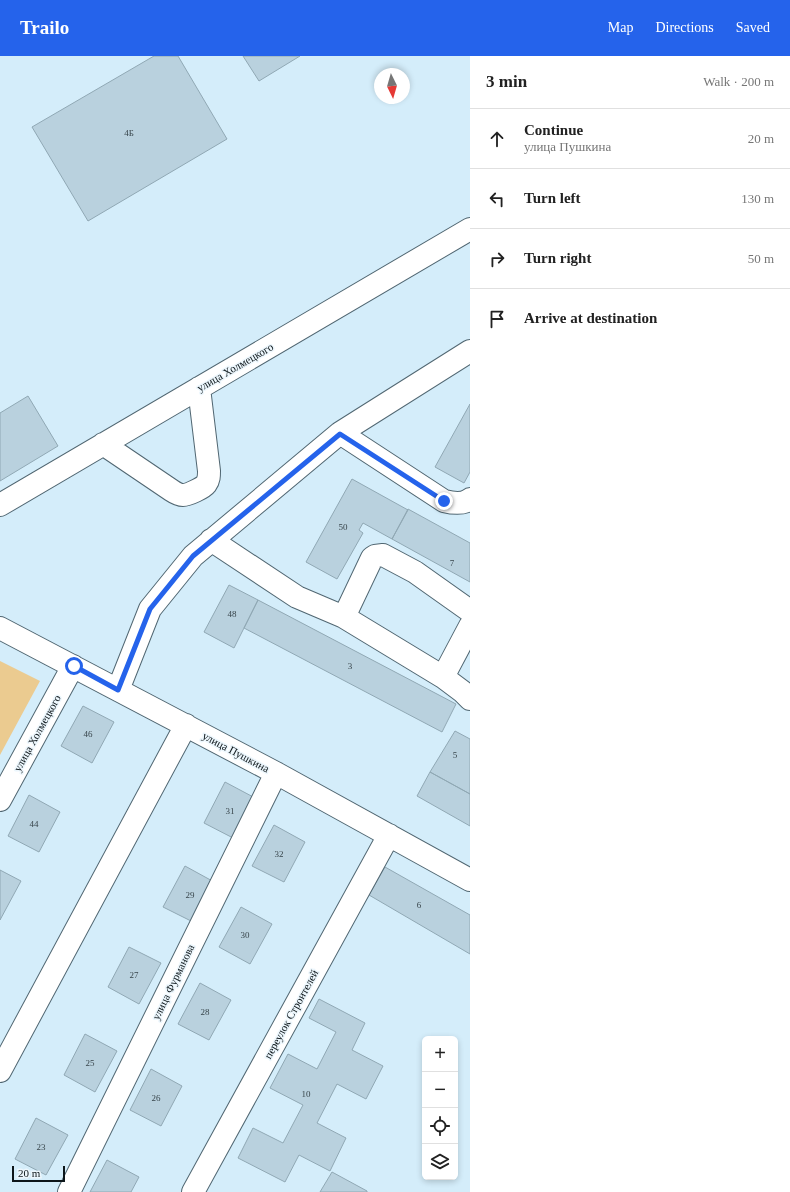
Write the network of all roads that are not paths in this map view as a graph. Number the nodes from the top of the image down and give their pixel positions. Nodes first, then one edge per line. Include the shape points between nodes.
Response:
1 (470, 229) edge
2 (470, 351) edge
3 (199, 388) junction
4 (340, 434) junction
5 (103, 444) junction
6 (470, 500) edge
7 (0, 505) edge
8 (211, 540) junction
9 (470, 611) edge
10 (344, 617) junction
11 (470, 626) edge
12 (0, 628) edge
13 (74, 666) junction
14 (443, 677) junction
15 (118, 690) junction
16 (470, 699) edge
17 (186, 725) junction
18 (276, 773) junction
19 (0, 800) edge
20 (389, 835) junction
21 (470, 880) edge
22 (0, 1071) edge
23 (69, 1192) edge
24 (193, 1192) edge

1 - 3 street, улица Холмецкого
2 - 4 street
3 - 5 street, улица Холмецкого
3 - 5 street via 209,471 209,479 204,486 189,494 179,494
4 - 6 street via 444,501 454,503
4 - 8 street
5 - 7 street, улица Холмецкого
8 - 10 street via 297,597
8 - 15 street via 193,556 150,609
9 - 10 street via 415,572 383,555 378,555 372,558
10 - 14 street
11 - 14 street
12 - 13 street, улица Пушкина
13 - 15 street, улица Пушкина
13 - 19 street, улица Холмецкого
14 - 16 street
15 - 17 street, улица Пушкина
17 - 18 street, улица Пушкина
17 - 22 street
18 - 20 street, улица Пушкина
18 - 23 street, улица Фурманова
20 - 21 street, улица Пушкина
20 - 24 street, переулок Строителей

